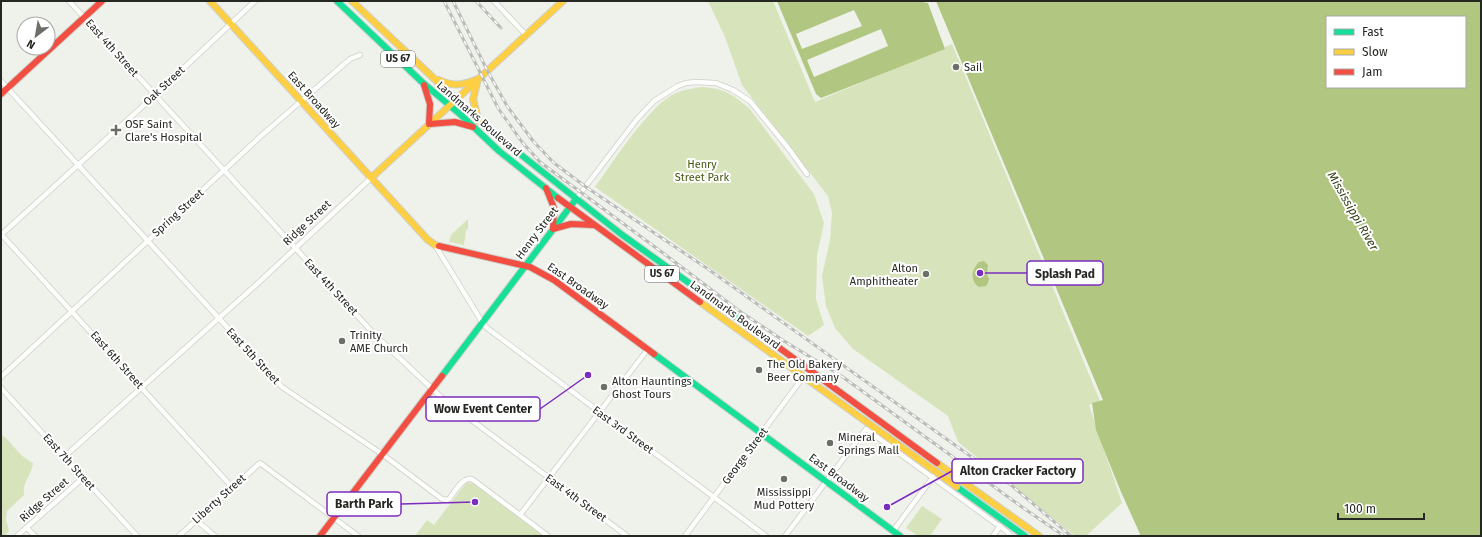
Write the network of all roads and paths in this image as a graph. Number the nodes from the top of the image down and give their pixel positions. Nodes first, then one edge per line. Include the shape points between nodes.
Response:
1 (69, 1) edge
2 (102, 1) edge
3 (210, 1) edge
4 (255, 1) edge
5 (337, 1) edge
6 (352, 1) edge
7 (494, 1) edge
8 (563, 1) edge
9 (84, 17) junction
10 (231, 24) junction
11 (526, 35) junction
12 (360, 55) dead end
13 (429, 74) junction
14 (478, 79) junction
15 (1, 81) edge
16 (422, 82) junction
17 (7, 88) junction
18 (1, 94) edge
19 (155, 95) junction
20 (456, 99) junction
21 (301, 101) junction
22 (449, 106) junction
23 (479, 121) junction
24 (429, 124) junction
25 (473, 127) junction
26 (78, 165) junction
27 (224, 171) junction
28 (807, 174) dead end
29 (371, 178) junction
30 (546, 188) junction
31 (576, 199) junction
32 (569, 207) junction
33 (593, 225) junction
34 (553, 229) junction
35 (1, 235) edge
36 (148, 241) junction
37 (436, 245) junction
38 (295, 248) junction
39 (525, 266) junction
40 (72, 312) junction
41 (219, 318) junction
42 (482, 322) junction
43 (648, 348) junction
44 (804, 376) junction
45 (1, 377) edge
46 (1, 388) edge
47 (142, 388) junction
48 (432, 389) junction
49 (598, 412) junction
50 (762, 433) junction
51 (382, 454) junction
52 (64, 457) junction
53 (933, 477) junction
54 (83, 478) junction
55 (549, 478) junction
56 (827, 481) junction
57 (232, 487) junction
58 (714, 497) junction
59 (520, 515) junction
60 (334, 518) junction
61 (196, 520) junction
62 (1000, 526) junction
63 (27, 528) junction
64 (893, 531) junction
65 (17, 536) edge
66 (34, 536) edge
67 (137, 536) edge
68 (179, 536) edge
69 (215, 536) edge
70 (320, 536) edge
71 (358, 536) edge
72 (548, 536) edge
73 (627, 536) edge
74 (685, 536) edge
75 (766, 536) edge
76 (785, 536) edge
77 (900, 536) edge
78 (993, 536) edge
79 (1011, 536) edge
80 (1025, 536) edge
81 (1039, 536) edge

1 - 9 street, East 4th Street
2 - 9 main road
3 - 10 main road, East Broadway
4 - 10 street, Oak Street
5 - 16 main road, Landmarks Boulevard / US 67
6 - 13 main road, Landmarks Boulevard / US 67
7 - 11 street
8 - 11 main road, Ridge Street
9 - 17 main road
9 - 19 street, East 4th Street
10 - 19 street, Oak Street
10 - 21 main road, East Broadway
11 - 14 main road, Ridge Street
12 - 21 street, Spring Street via 350,59
13 - 14 main road via 447,85 464,85
13 - 20 main road, Landmarks Boulevard / US 67
14 - 20 main road, Ridge Street
14 - 23 main road via 472,105
15 - 17 street, East 5th Street
16 - 22 main road, Landmarks Boulevard / US 67
16 - 24 main road via 432,107
17 - 18 main road
17 - 26 street, East 5th Street
19 - 26 street, Oak Street
19 - 27 street, East 4th Street
20 - 22 main road, Ridge Street
20 - 23 main road, Landmarks Boulevard / US 67
21 - 27 street, Spring Street
21 - 29 main road, East Broadway
22 - 24 main road, Ridge Street
22 - 25 main road, Landmarks Boulevard / US 67
23 - 31 main road, Landmarks Boulevard / US 67
24 - 25 main road via 455,122
24 - 29 main road, Ridge Street
25 - 30 main road, Landmarks Boulevard / US 67 via 499,152
26 - 35 street, Oak Street
26 - 36 street, East 5th Street
27 - 36 street, Spring Street
27 - 38 street, East 4th Street
28 - 31 street, Henry Street via 750,101 716,83 686,83 654,101 637,119
29 - 37 main road, East Broadway
29 - 38 street, Ridge Street
30 - 32 main road, Landmarks Boulevard / US 67
30 - 34 main road via 554,208
31 - 32 main road, Henry Street
31 - 81 main road, Landmarks Boulevard / US 67
32 - 33 main road, Landmarks Boulevard / US 67
32 - 34 main road, Henry Street
33 - 34 main road via 571,224
33 - 44 main road, Landmarks Boulevard / US 67
34 - 39 main road, Henry Street
35 - 40 street, East 6th Street
36 - 40 street, Spring Street
36 - 41 street, East 5th Street
37 - 39 main road, East Broadway
37 - 42 street, East 3rd Street
38 - 41 street, Ridge Street
38 - 48 street, East 4th Street via 376,335
39 - 42 main road, Henry Street
39 - 43 main road, East Broadway via 554,280
40 - 45 street, Spring Street
40 - 47 street, East 6th Street
41 - 47 street, Ridge Street
41 - 51 street, East 5th Street via 282,387
42 - 48 main road, Henry Street
42 - 49 street, East 3rd Street via 494,334
43 - 49 street
43 - 50 main road, East Broadway
44 - 50 street, George Street
44 - 80 main road, Landmarks Boulevard / US 67
46 - 52 street, East 7th Street
47 - 52 street, Ridge Street
47 - 57 street, East 6th Street
48 - 51 main road, Henry Street
48 - 55 street, East 4th Street
49 - 55 street
49 - 58 street, East 3rd Street
50 - 56 main road, East Broadway
50 - 58 street, George Street
51 - 59 street, East 5th Street via 444,500 449,499 464,480 472,479
51 - 60 main road, Henry Street
52 - 54 street, East 7th Street
53 - 56 street via 866,429
53 - 62 street
53 - 64 street
54 - 63 street, Ridge Street
54 - 67 street, East 7th Street
55 - 59 street
55 - 73 street, East 4th Street
56 - 64 main road, East Broadway
56 - 76 street
57 - 60 street, Liberty Street via 260,463
57 - 61 street, Liberty Street
58 - 74 street, George Street
58 - 75 street, East 3rd Street
59 - 72 street, East 5th Street
60 - 70 main road, Henry Street
60 - 71 street
61 - 68 street, Liberty Street
61 - 69 street
62 - 78 street
62 - 79 street
63 - 65 street, Ridge Street
63 - 66 street
64 - 77 main road, East Broadway

